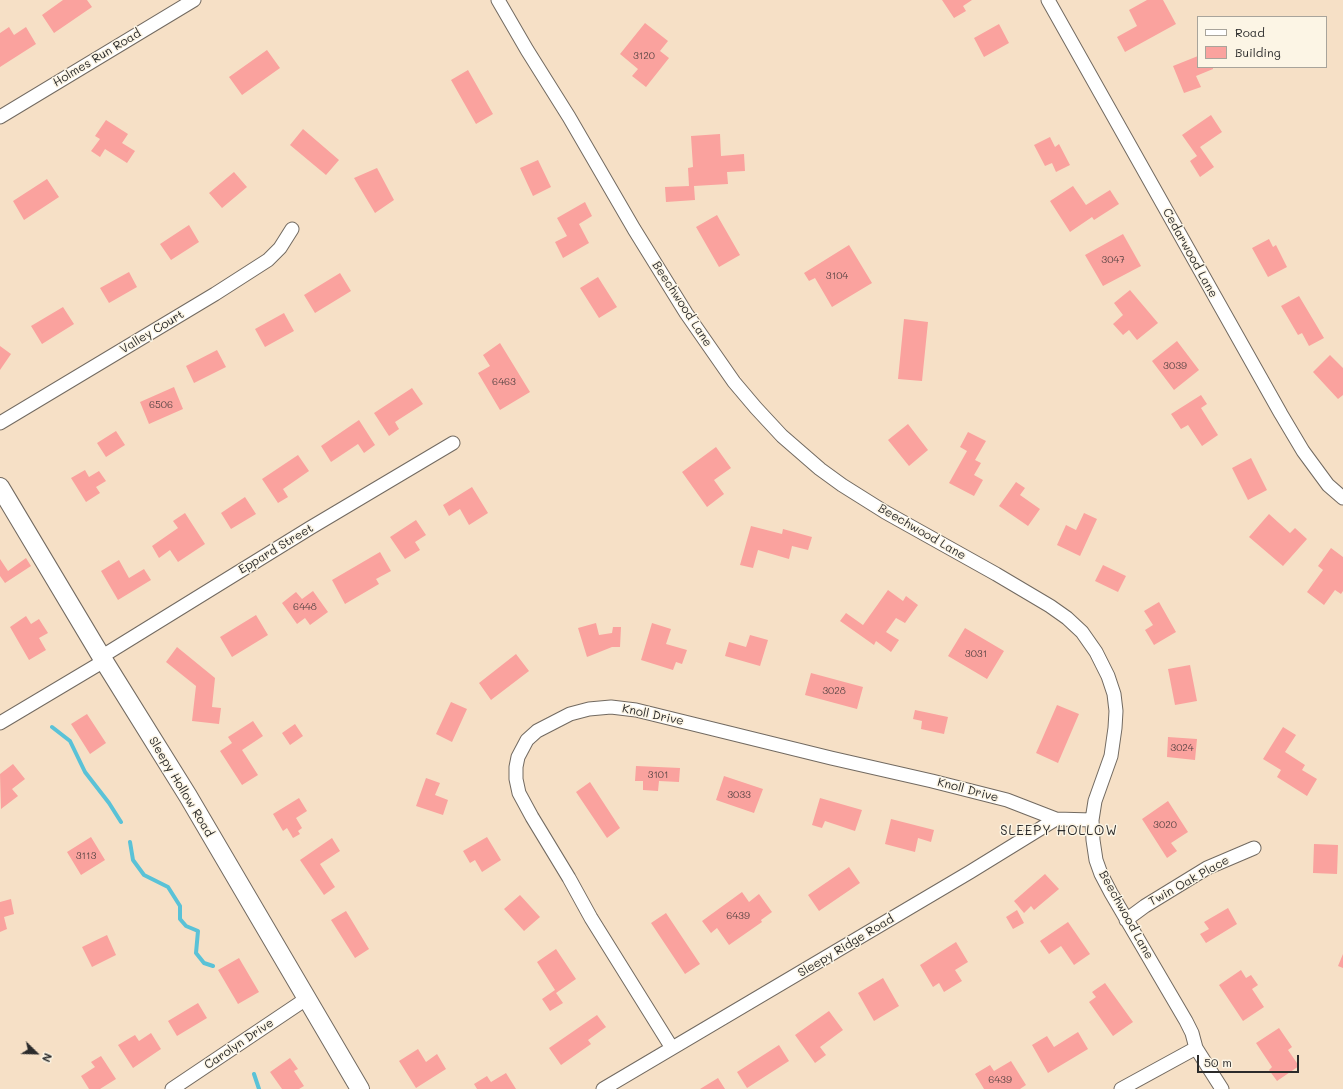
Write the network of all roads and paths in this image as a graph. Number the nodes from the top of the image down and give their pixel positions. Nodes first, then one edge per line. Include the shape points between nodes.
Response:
1 (194, 0) edge
2 (498, 0) edge
3 (1048, 0) edge
4 (0, 117) edge
5 (292, 229) dead end
6 (0, 423) edge
7 (453, 443) dead end
8 (0, 487) edge
9 (1343, 498) edge
10 (102, 659) junction
11 (0, 723) edge
12 (1056, 820) junction
13 (1092, 820) junction
14 (1254, 848) dead end
15 (1126, 920) junction
16 (306, 999) junction
17 (672, 1048) junction
18 (1196, 1048) junction
19 (172, 1089) edge
20 (360, 1089) edge
21 (603, 1089) edge
22 (1121, 1089) edge
23 (1222, 1089) edge

1 - 4 street, Holmes Run Road
2 - 13 street, Beechwood Lane via 686,313 734,382 756,408 782,436 842,485 1050,606 1082,632 1108,676 1116,711 1110,756 1095,801
3 - 9 street, Cedarwood Lane via 1281,414 1303,451 1328,485
5 - 6 street, Valley Court via 280,248 268,260
7 - 10 street, Eppard Street via 304,532
8 - 10 main road, Sleepy Hollow Road
10 - 11 street, Eppard Street
10 - 16 main road, Sleepy Hollow Road via 188,796
12 - 13 street
12 - 17 street, Sleepy Ridge Road
12 - 17 street, Knoll Drive via 985,794 636,710 611,707 589,709 570,714 537,730 527,740 518,757 516,779 520,793 592,918
13 - 15 street, Beechwood Lane via 1096,860
14 - 15 street, Twin Oak Place via 1208,868
15 - 18 street, Beechwood Lane via 1186,1021
16 - 19 street, Carolyn Drive
16 - 20 main road, Sleepy Hollow Road
17 - 21 street, Sleepy Ridge Road
18 - 22 street
18 - 23 street, Beechwood Lane

